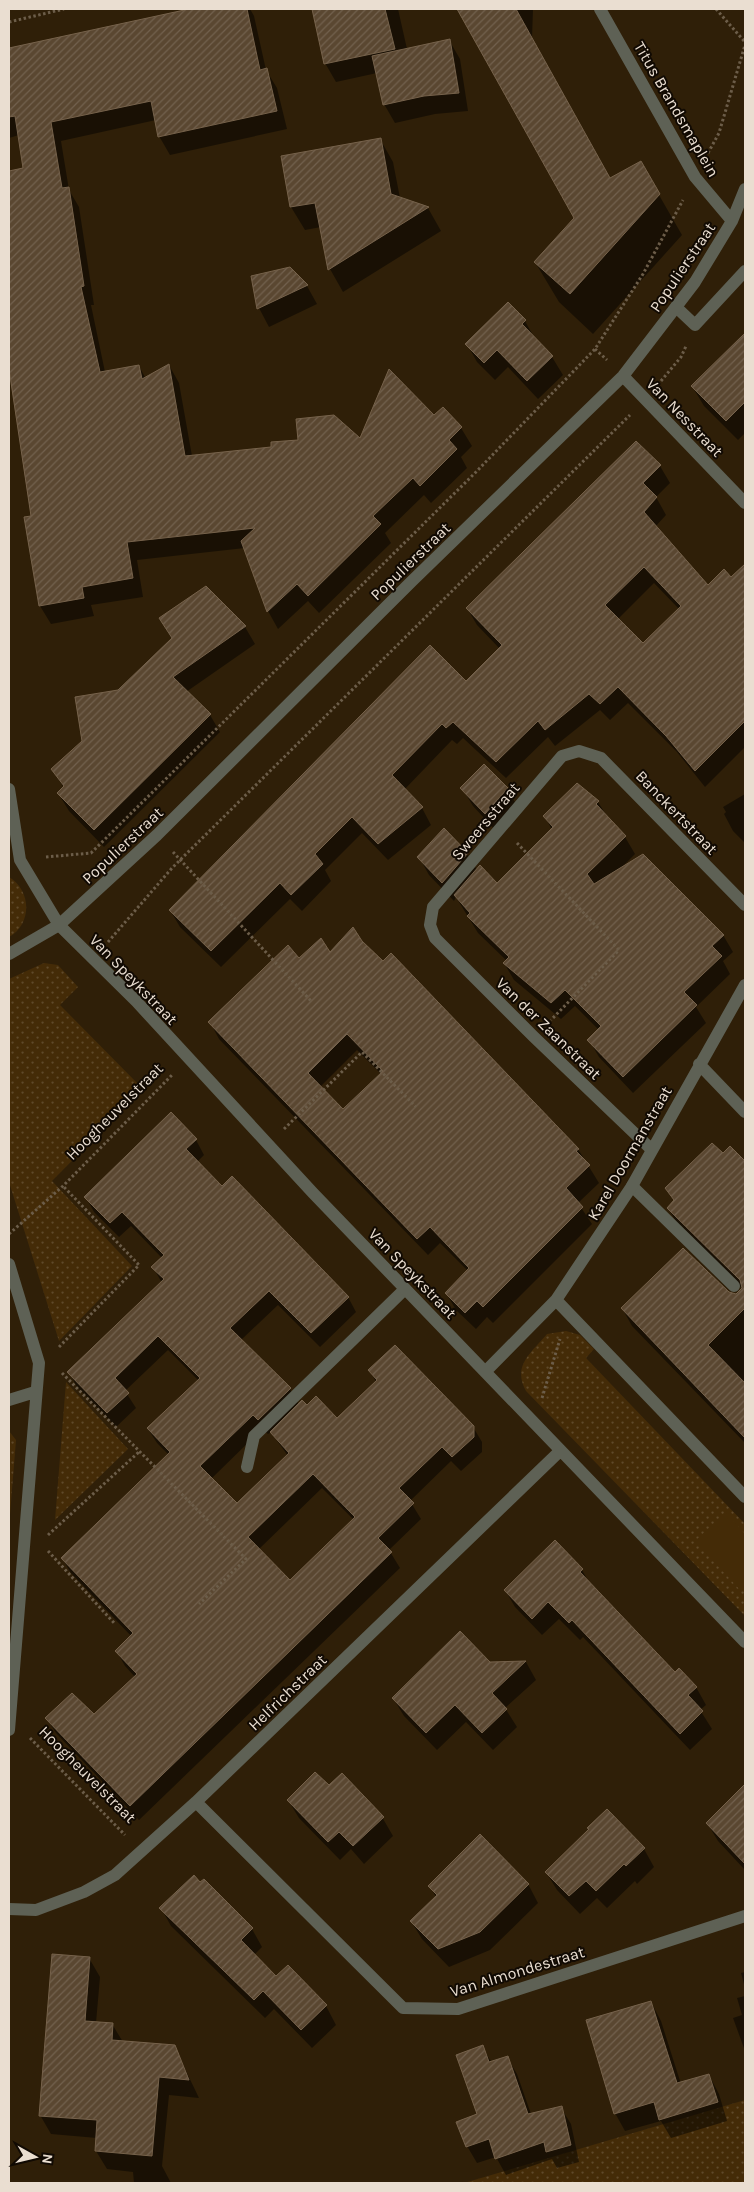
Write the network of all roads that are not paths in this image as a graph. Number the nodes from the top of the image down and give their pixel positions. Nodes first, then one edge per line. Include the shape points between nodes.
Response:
1 (600, 9) edge
2 (745, 189) edge
3 (732, 221) junction
4 (745, 271) edge
5 (676, 307) junction
6 (623, 376) junction
7 (745, 503) edge
8 (579, 751) joint
9 (9, 789) edge
10 (14, 860) edge
11 (745, 905) edge
12 (430, 925) joint
13 (59, 926) junction
14 (9, 954) edge
15 (745, 985) edge
16 (699, 1064) junction
17 (745, 1112) edge
18 (652, 1150) junction
19 (632, 1186) junction
20 (9, 1264) edge
21 (734, 1286) dead end
22 (405, 1289) junction
23 (556, 1300) junction
24 (485, 1372) junction
25 (35, 1392) junction
26 (9, 1400) edge
27 (560, 1452) junction
28 (248, 1467) dead end
29 (745, 1497) edge
30 (745, 1642) edge
31 (9, 1728) edge
32 (196, 1802) junction
33 (9, 1909) edge
34 (745, 1916) edge

1 - 3 street, Titus Brandsmaplein via 695,177
2 - 3 street, Populierstraat
3 - 5 street, Populierstraat via 696,282
4 - 5 street via 695,324
5 - 6 street, Populierstraat
6 - 7 street, Van Nesstraat
6 - 13 street, Populierstraat via 157,835
8 - 11 street, Banckertstraat via 601,758
8 - 12 street, Sweersstraat via 562,756 502,826 433,907
9 - 10 street
10 - 13 street, Van Speykstraat
12 - 18 street, Van der Zaanstraat via 435,938
13 - 14 street, Populierstraat
13 - 22 street, Van Speykstraat
15 - 16 street, Karel Doormanstraat
16 - 17 street
16 - 18 street, Karel Doormanstraat
18 - 19 street, Karel Doormanstraat
19 - 21 street
19 - 23 street, Karel Doormanstraat
20 - 25 street via 39,1363
22 - 24 street, Van Speykstraat
22 - 28 street via 254,1436
23 - 24 street, Karel Doormanstraat
23 - 29 street
24 - 27 street, Van Speykstraat
25 - 26 street
25 - 31 street
27 - 30 street, Van Speykstraat
27 - 32 street, Helfrichstraat
32 - 33 street, Helfrichstraat via 115,1875 84,1892 36,1910
32 - 34 street, Van Almondestraat via 402,2008 458,2009

